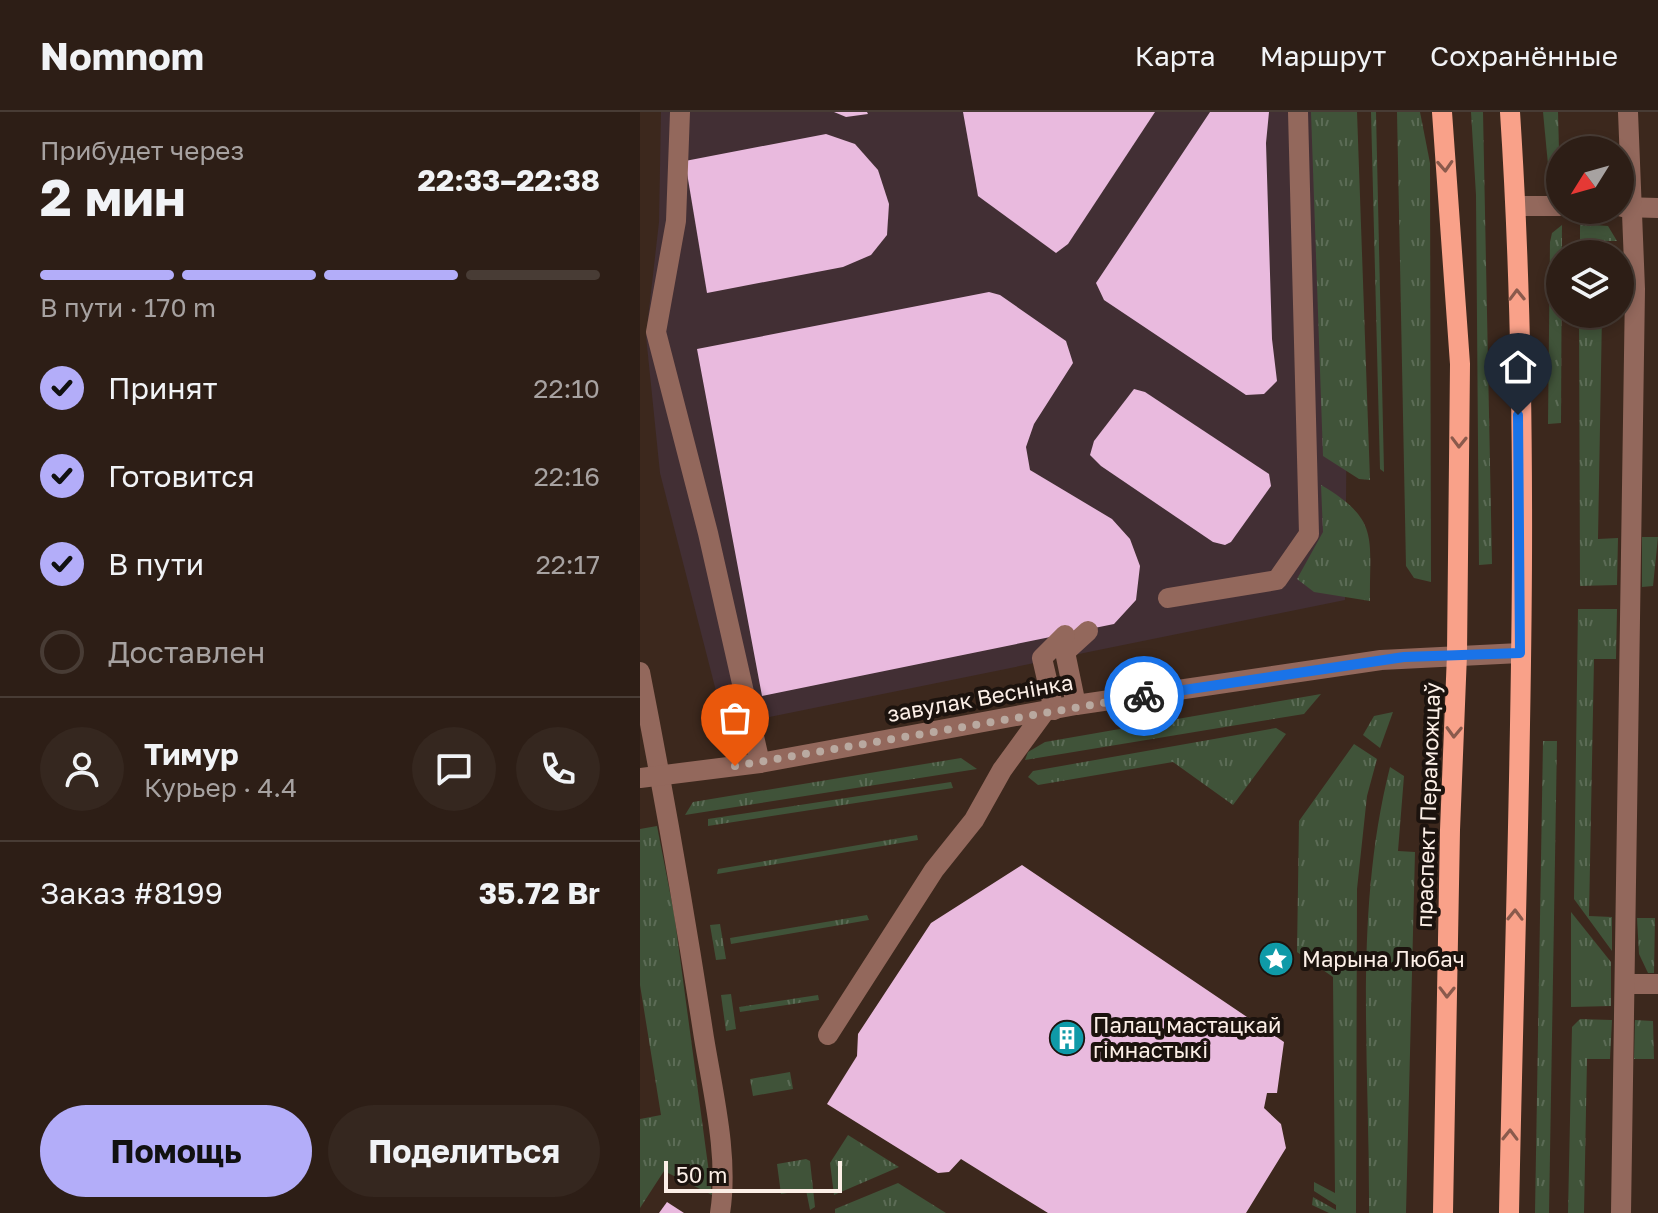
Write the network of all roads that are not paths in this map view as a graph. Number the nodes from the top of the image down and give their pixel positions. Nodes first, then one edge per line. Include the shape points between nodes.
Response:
1 (680, 112) edge
2 (1298, 112) edge
3 (1442, 112) edge
4 (1510, 112) edge
5 (1628, 112) edge
6 (1628, 136) edge
7 (1516, 206) junction
8 (1546, 206) edge
9 (1634, 207) edge
10 (1658, 208) edge
11 (1627, 224) edge
12 (1168, 598) dead end
13 (1088, 631) dead end
14 (1065, 635) dead end
15 (1520, 653) junction
16 (1457, 654) junction
17 (640, 672) edge
18 (1076, 705) junction
19 (1049, 710) junction
20 (760, 763) junction
21 (661, 775) junction
22 (640, 778) edge
23 (1626, 984) junction
24 (1658, 984) edge
25 (828, 1035) dead end
26 (725, 1211) edge
27 (1443, 1213) edge
28 (1509, 1213) edge
29 (1621, 1213) edge

1 - 20 street via 676,221 656,332
2 - 12 street via 1309,534 1277,580
3 -> 16 main road, праспект Пераможцаў via 1460,364
4 - 7 main road
5 - 6 street
7 - 8 street
15 -> 7 main road
9 - 10 street
11 - 23 street via 1633,593
13 - 18 street via 1065,652
14 - 19 street via 1042,658
15 - 16 street, завулак Веснінка
28 -> 15 main road
16 - 18 street, завулак Веснінка via 1381,660
16 -> 27 main road, праспект Пераможцаў
17 - 21 street
18 - 19 street, завулак Веснінка
19 - 20 street, завулак Веснінка
19 - 25 street via 934,870
20 - 21 street, завулак Веснінка
21 - 22 street, завулак Веснінка
21 - 26 street via 707,1053
23 - 24 street
23 - 29 street

